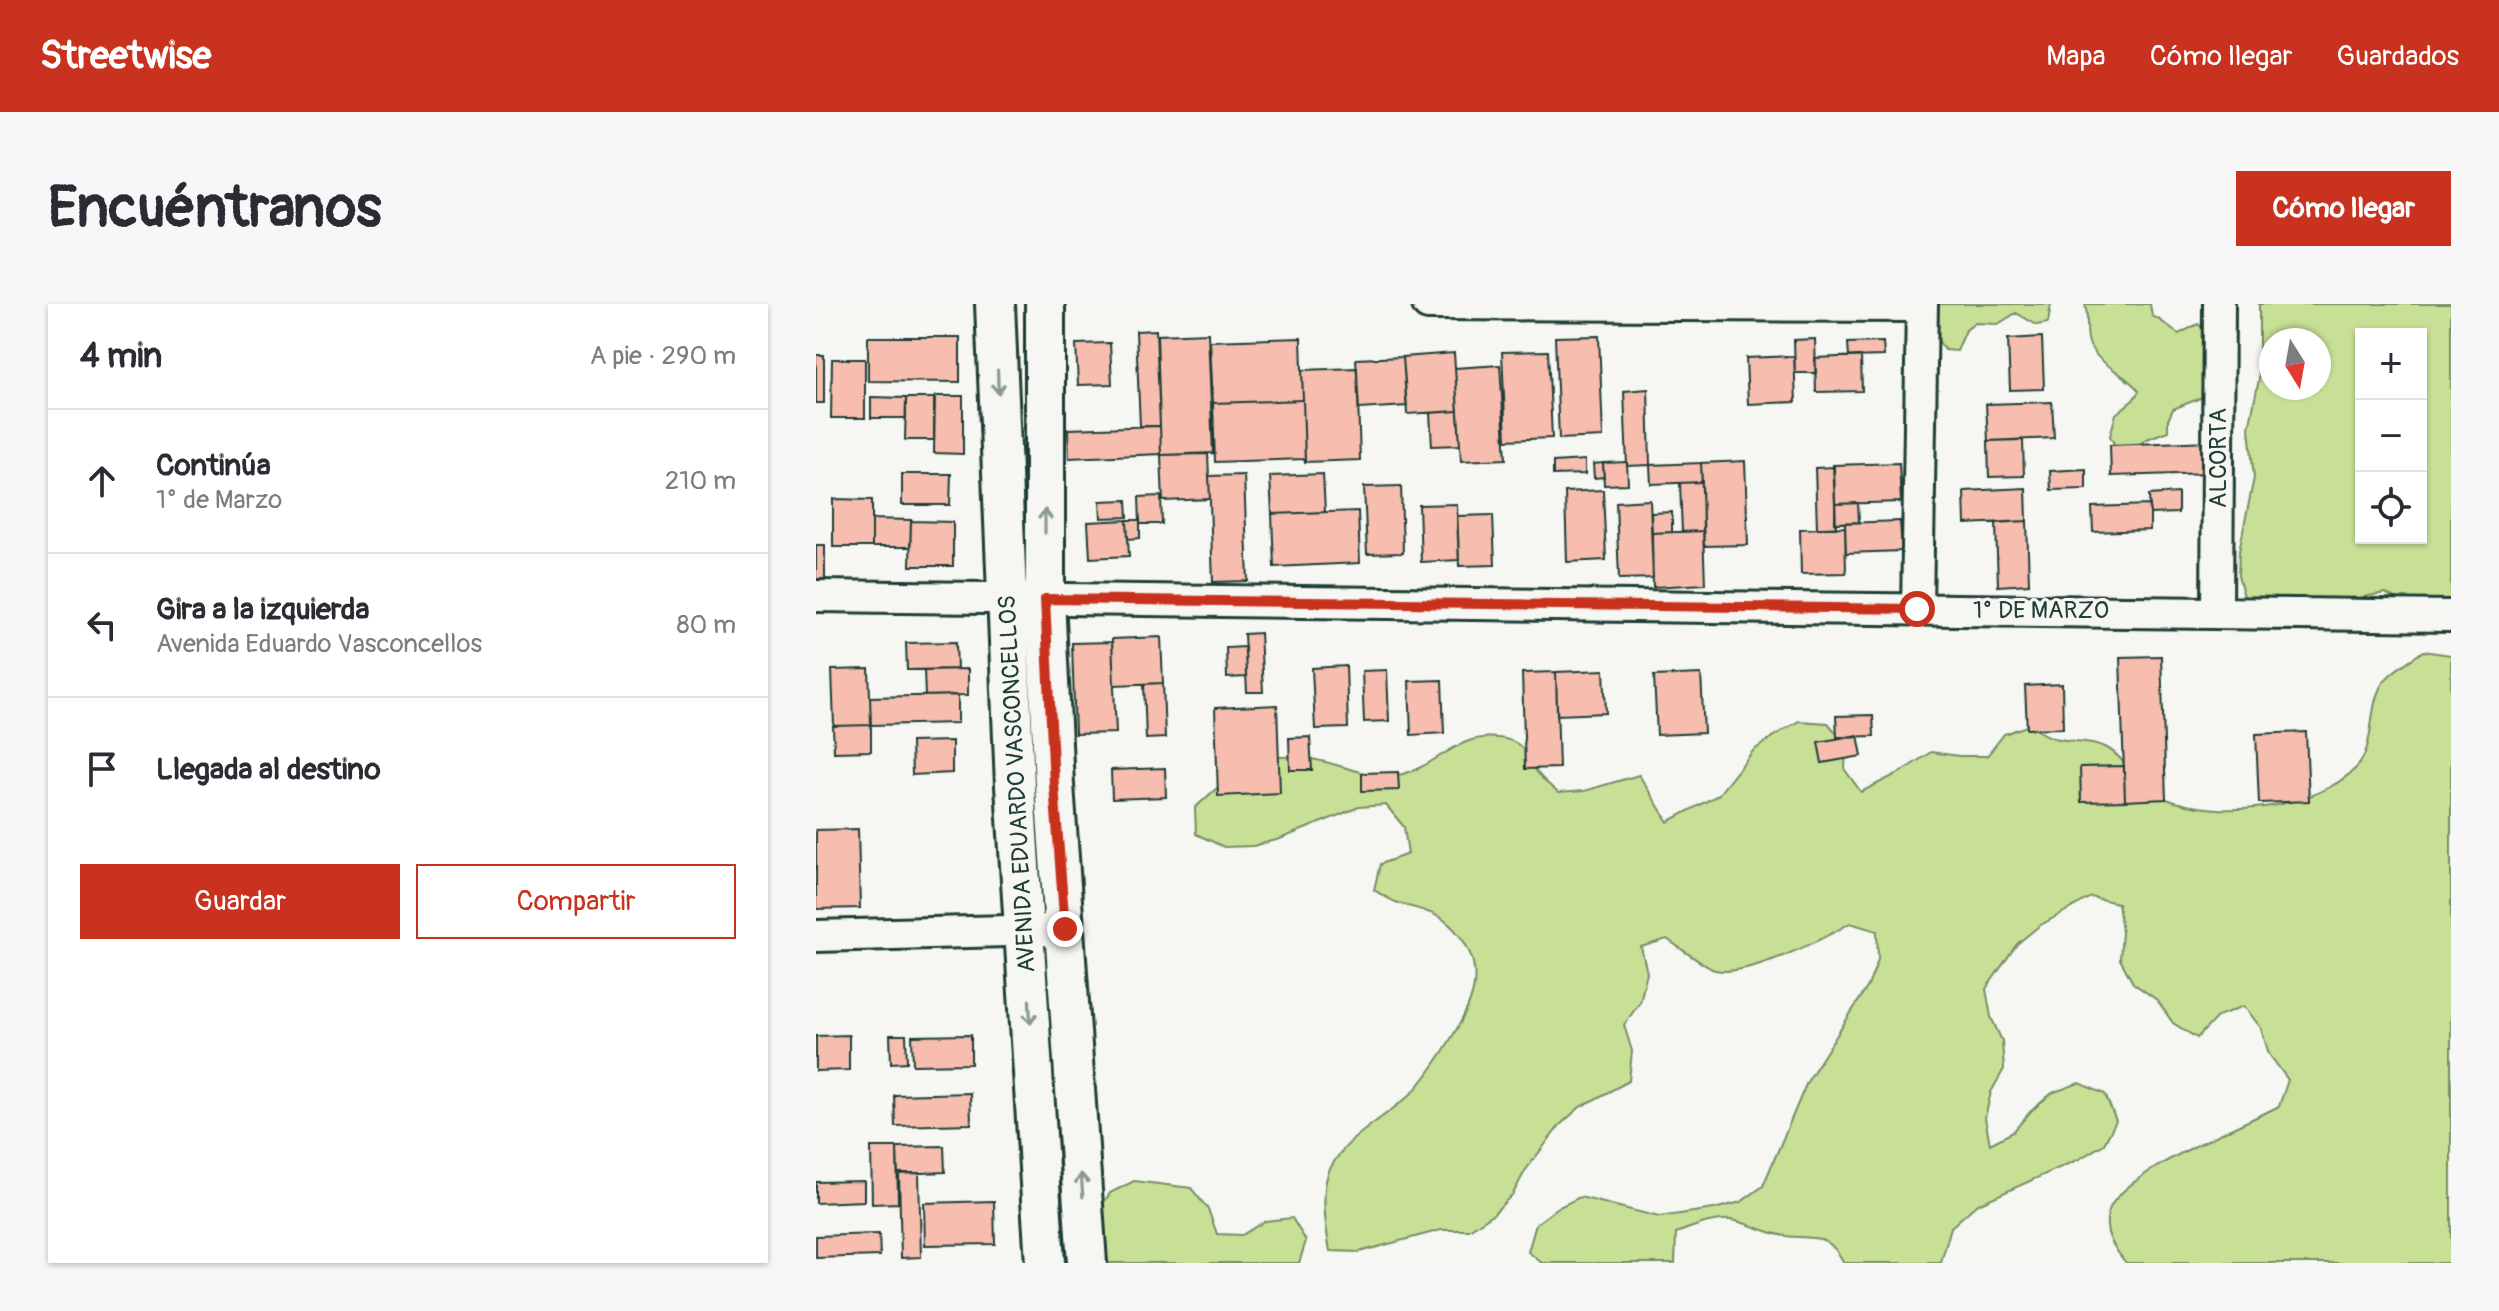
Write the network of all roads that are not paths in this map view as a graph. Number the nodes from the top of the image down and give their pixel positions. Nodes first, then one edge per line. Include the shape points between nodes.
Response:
1 (995, 304) edge
2 (1045, 304) edge
3 (1428, 304) edge
4 (2219, 304) edge
5 (1922, 305) edge
6 (816, 596) edge
7 (1006, 599) junction
8 (1045, 599) junction
9 (1917, 609) junction
10 (2217, 611) junction
11 (2451, 616) edge
12 (1065, 929) junction
13 (1026, 931) junction
14 (816, 936) edge
15 (1045, 1263) edge
16 (1087, 1263) edge

1 -> 7 street, AVENIDA EDUARDO VASCONCELLOS
8 -> 2 street, AVENIDA EDUARDO VASCONCELLOS
3 - 5 street
4 - 10 street, ALCORTA
5 - 9 street
6 - 7 street, 1° DE MARZO
7 - 8 street, 1° DE MARZO
7 - 13 street, AVENIDA EDUARDO VASCONCELLOS
8 - 9 street, 1° DE MARZO
8 - 12 street, AVENIDA EDUARDO VASCONCELLOS
9 - 10 street, 1° DE MARZO
10 - 11 street, 1° DE MARZO
12 - 13 street
16 -> 12 street, AVENIDA EDUARDO VASCONCELLOS
13 - 14 street
13 -> 15 street, AVENIDA EDUARDO VASCONCELLOS

